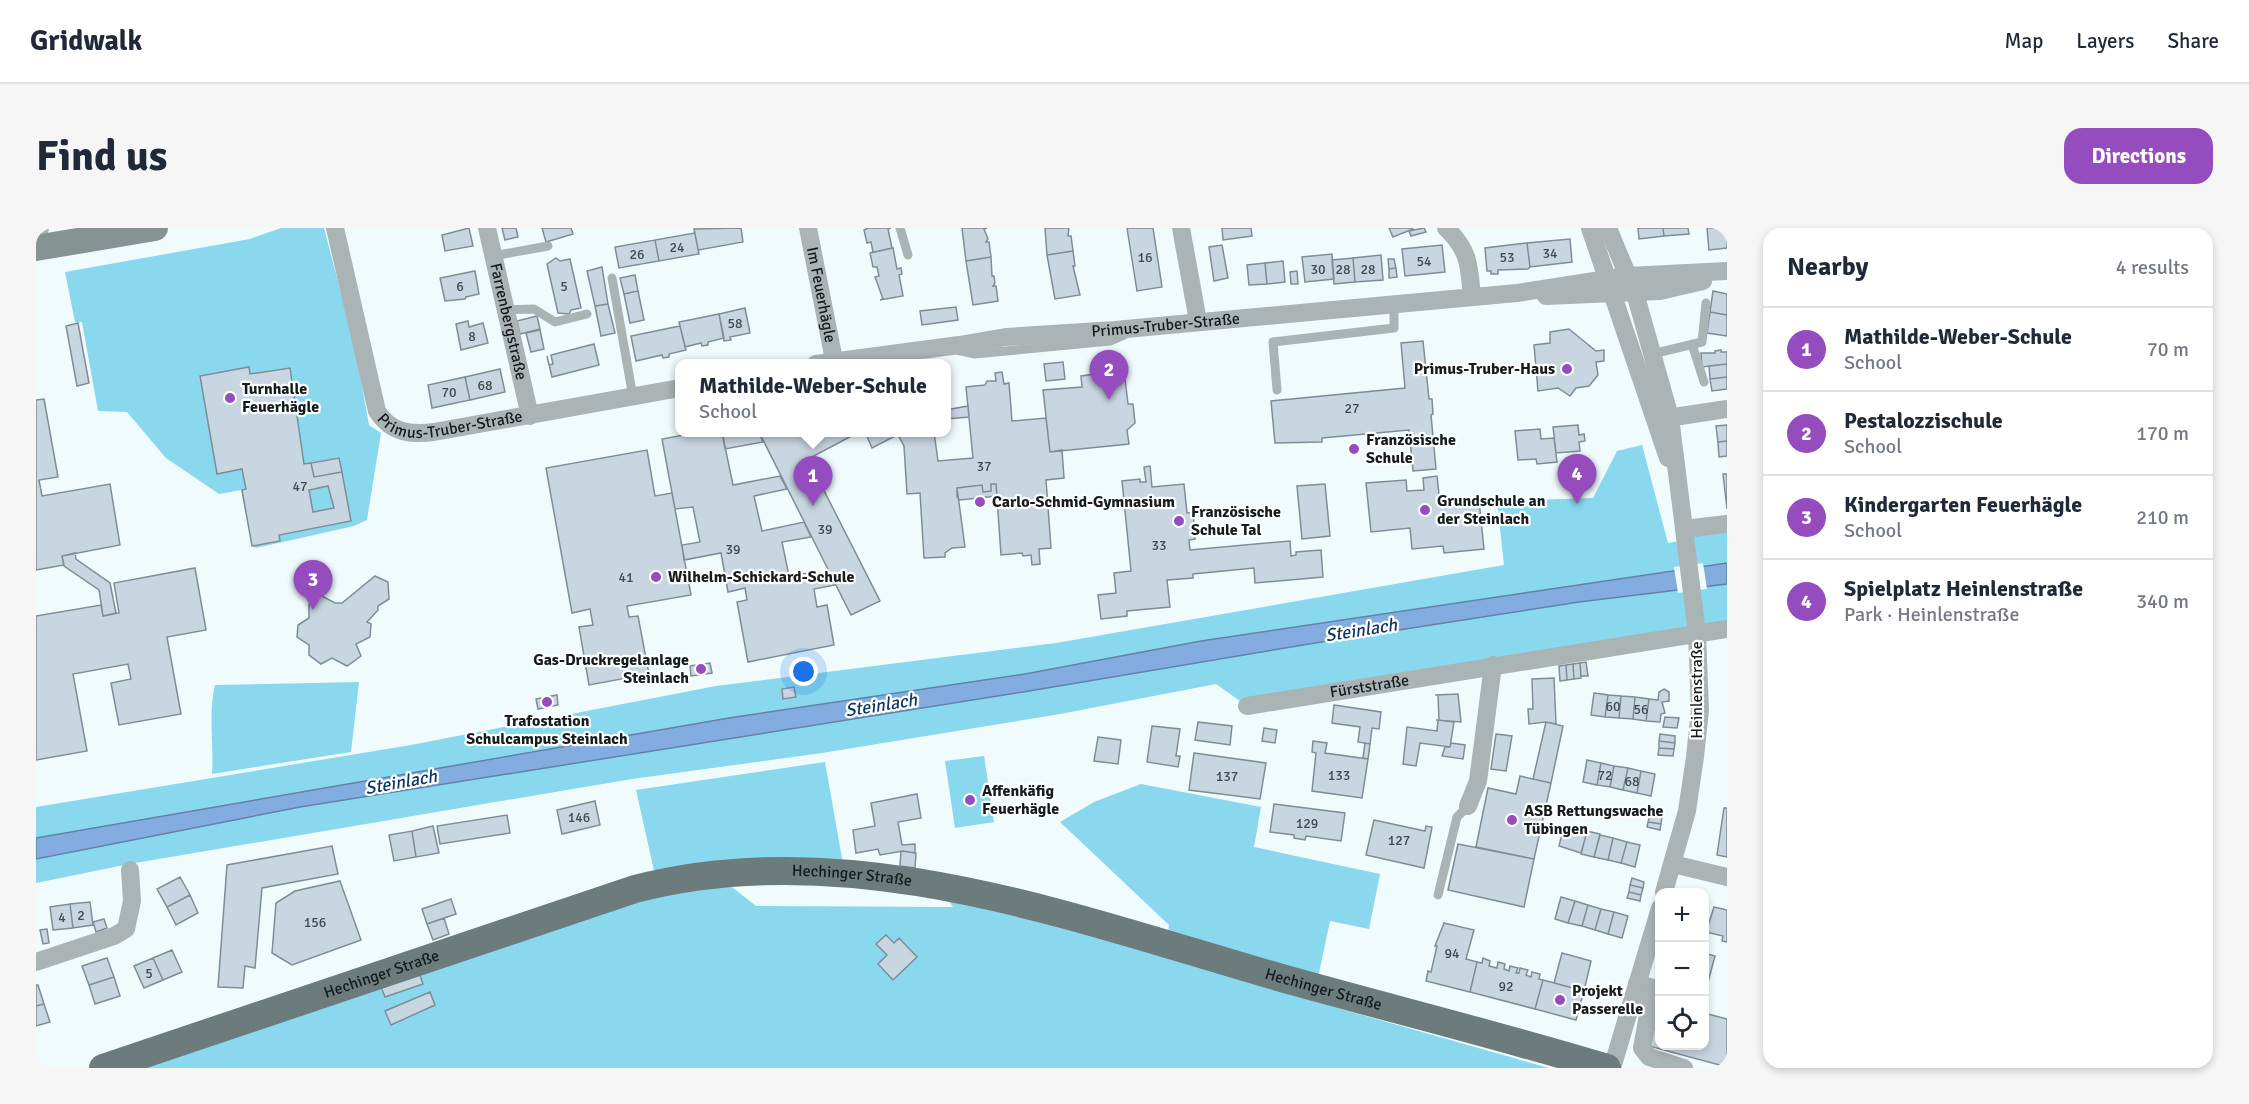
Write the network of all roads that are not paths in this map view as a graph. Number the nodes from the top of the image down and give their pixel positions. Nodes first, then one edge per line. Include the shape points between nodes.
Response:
1 (40, 228) edge
2 (155, 228) edge
3 (334, 228) edge
4 (487, 228) edge
5 (808, 228) edge
6 (900, 228) edge
7 (1181, 228) edge
8 (1446, 228) edge
9 (1590, 228) edge
10 (1608, 228) edge
11 (36, 241) edge
12 (548, 246) dead end
13 (36, 248) edge
14 (908, 255) dead end
15 (493, 256) junction
16 (1727, 273) edge
17 (1627, 276) junction
18 (612, 278) dead end
19 (1608, 287) junction
20 (1635, 293) junction
21 (1472, 297) junction
22 (1706, 303) dead end
23 (1394, 304) junction
24 (504, 310) junction
25 (587, 314) dead end
26 (1198, 321) junction
27 (1692, 344) junction
28 (1652, 354) junction
29 (825, 359) edge
30 (849, 359) edge
31 (1704, 382) dead end
32 (675, 389) edge
33 (1276, 390) dead end
34 (633, 397) junction
35 (1727, 409) edge
36 (530, 416) junction
37 (1662, 419) junction
38 (1727, 524) edge
39 (1684, 529) junction
40 (1727, 629) edge
41 (1697, 633) junction
42 (1493, 665) junction
43 (1247, 706) dead end
44 (1468, 806) joint
45 (1673, 864) junction
46 (130, 870) dead end
47 (1727, 877) edge
48 (1665, 888) edge
49 (1438, 895) dead end
50 (1655, 922) edge
51 (36, 962) edge
52 (1637, 983) junction
53 (103, 1068) edge
54 (1607, 1068) edge
55 (1612, 1068) edge
56 (1684, 1068) edge

1 - 11 street
2 - 13 street
3 - 36 street, Primus-Truber-Straße via 377,411 383,420 397,430 420,434
4 - 15 street, Farrenbergstraße
5 - 29 street, Im Feuerhägle
6 - 14 lane
7 - 26 street
8 - 21 street via 1464,248
9 - 19 street, Heinlenstraße
10 - 17 street, Heinlenstraße
12 - 15 lane
15 - 24 street, Farrenbergstraße
16 - 17 street, Primus-Truber-Straße
16 - 20 street, Primus-Truber-Straße via 1660,291
17 - 19 street, Primus-Truber-Straße
17 - 20 street, Heinlenstraße
18 - 34 lane
19 - 20 street, Primus-Truber-Straße
19 - 21 street, Primus-Truber-Straße
19 - 37 street, Heinlenstraße
20 - 28 street, Heinlenstraße
21 - 23 street, Primus-Truber-Straße
22 - 27 lane via 1702,342
23 - 26 street, Primus-Truber-Straße
23 - 33 lane via 1394,328 1273,342
24 - 25 lane via 534,309 555,322
24 - 36 street, Farrenbergstraße
26 - 30 street, Primus-Truber-Straße via 1015,336
27 - 28 lane
27 - 31 lane
28 - 37 street, Heinlenstraße
32 - 34 street, Primus-Truber-Straße
34 - 36 street, Primus-Truber-Straße
35 - 37 street
37 - 39 street, Heinlenstraße via 1679,485
38 - 39 street
39 - 41 street, Heinlenstraße
40 - 41 street, Fürststraße
41 - 42 street, Fürststraße
41 - 45 street, Heinlenstraße via 1698,732 1687,811
42 - 43 street, Fürststraße
42 - 44 street via 1478,781
44 - 49 lane via 1457,817
45 - 47 street
45 - 48 street, Heinlenstraße
46 - 51 street via 132,901 126,929
50 - 52 street
52 - 55 street
52 - 56 street via 1653,988 1642,1048 1649,1057
53 - 54 main road, Hechinger Straße via 635,889 700,875 762,870 877,877 1006,902

